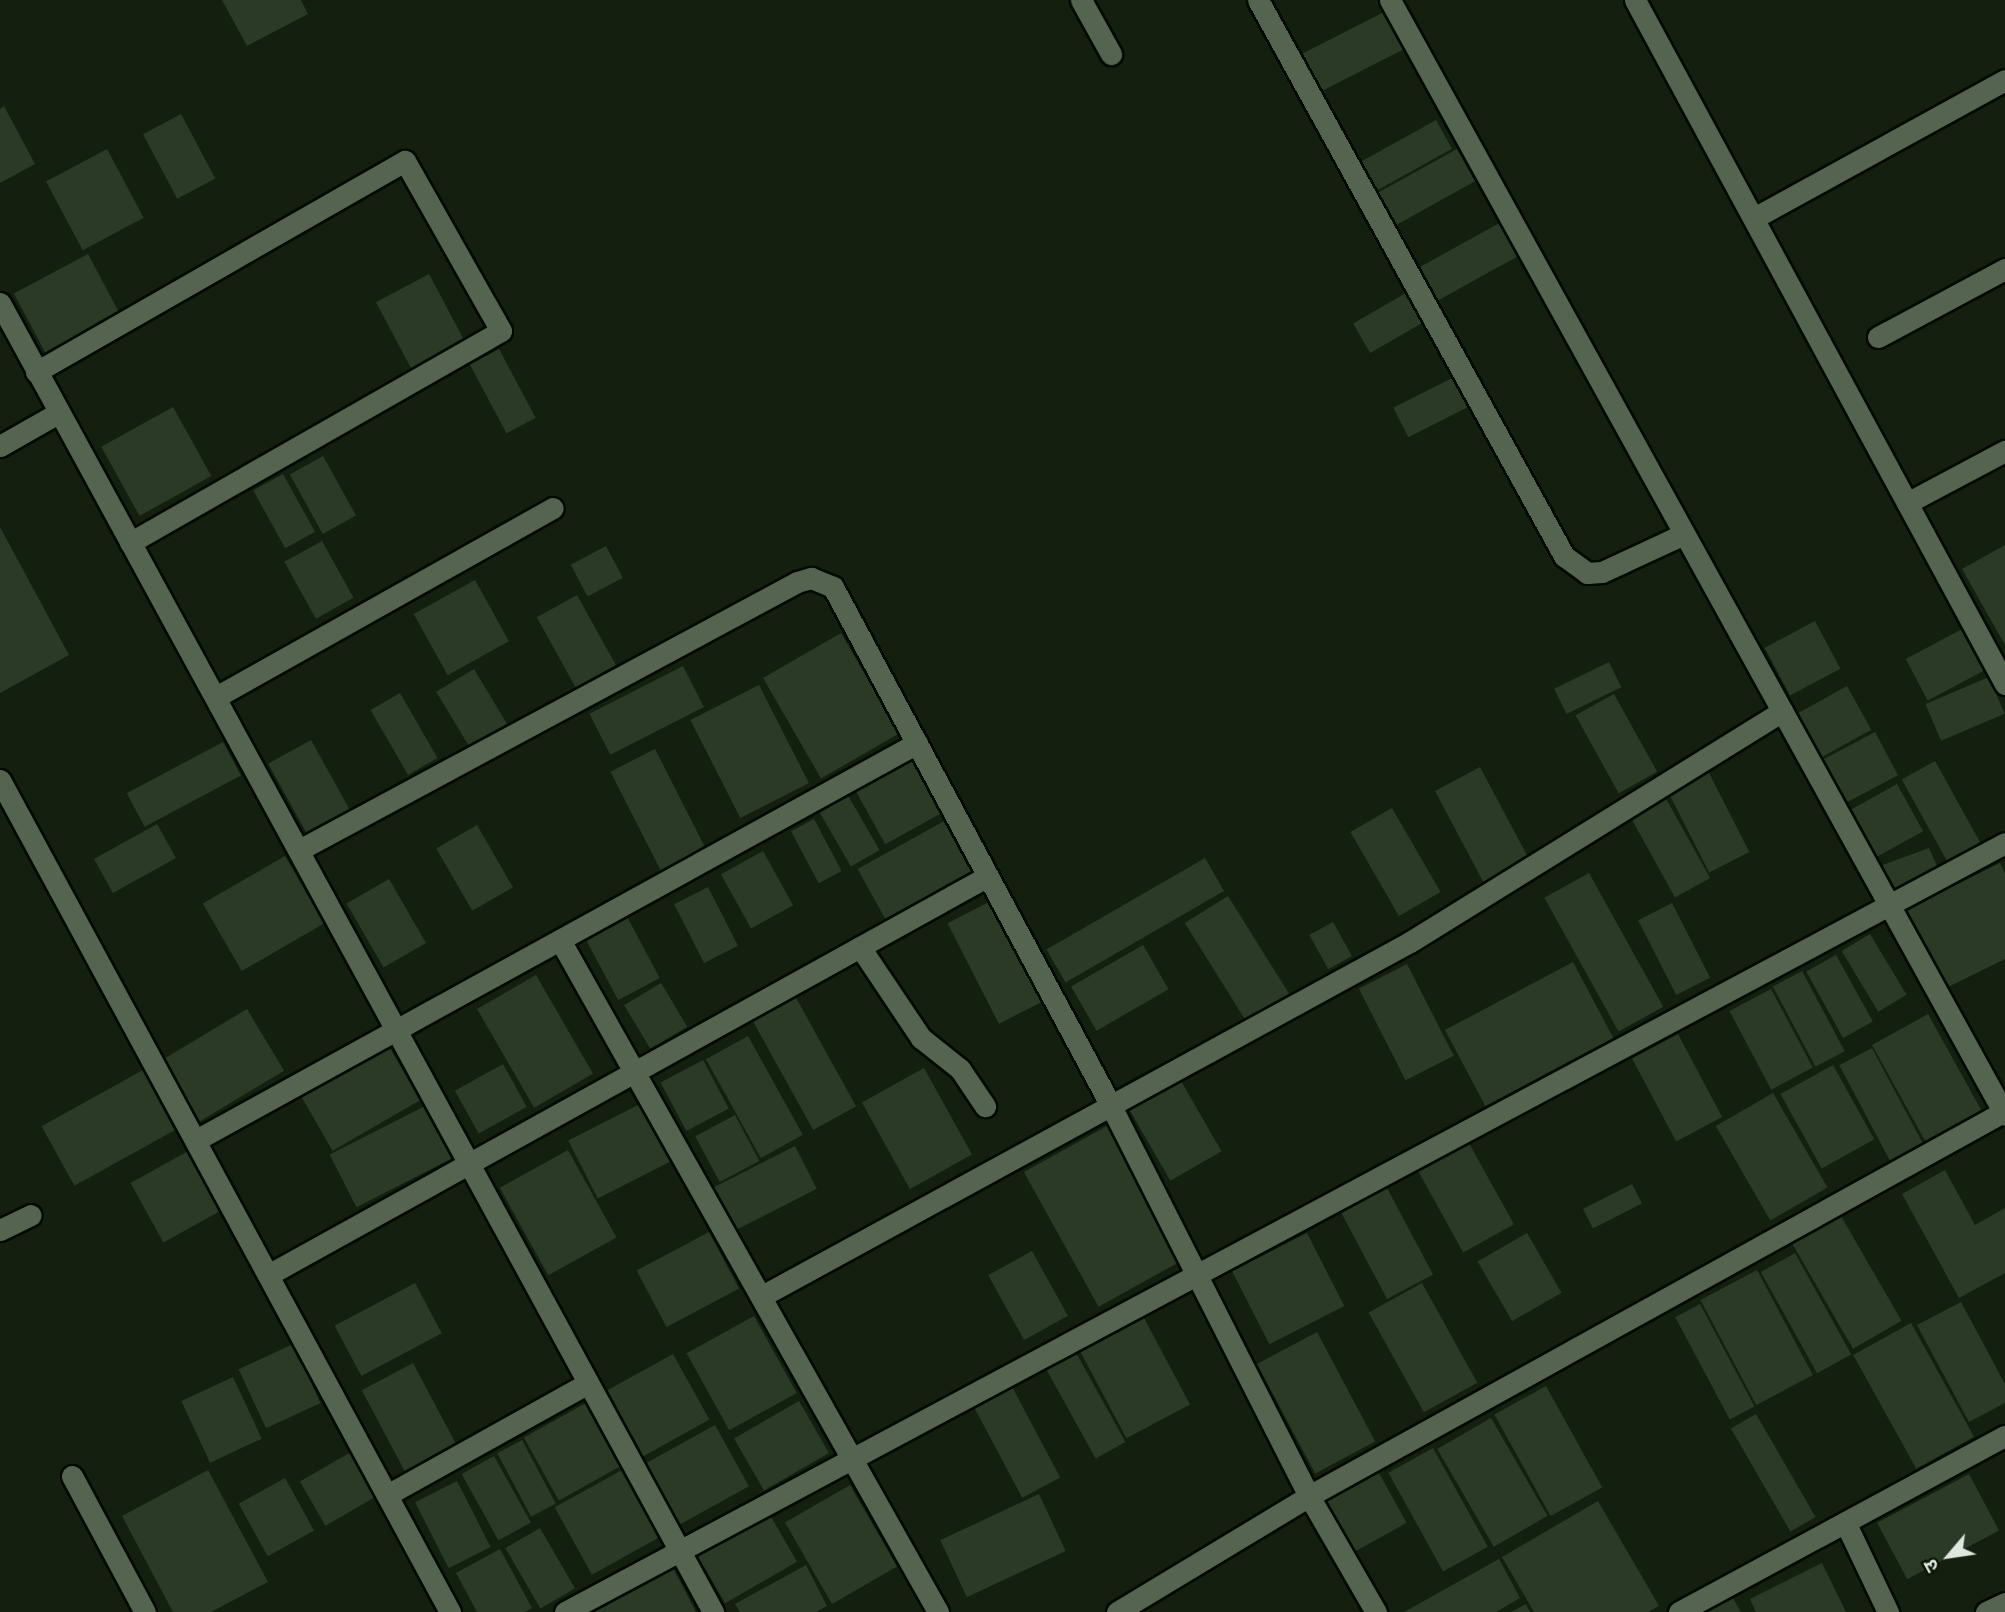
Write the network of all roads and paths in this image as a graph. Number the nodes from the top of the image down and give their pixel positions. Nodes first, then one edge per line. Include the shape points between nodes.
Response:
1 (1081, 0) edge
2 (1258, 0) edge
3 (1390, 0) edge
4 (1634, 0) edge
5 (1111, 54) dead end
6 (2005, 80) edge
7 (1754, 218) junction
8 (2005, 269) edge
9 (0, 303) edge
10 (1878, 337) dead end
11 (36, 372) junction
12 (58, 413) junction
13 (0, 446) edge
14 (2005, 451) edge
15 (1907, 503) junction
16 (553, 508) dead end
17 (1684, 534) junction
18 (130, 543) junction
19 (2005, 684) edge
20 (216, 697) junction
21 (1782, 711) junction
22 (917, 743) junction
23 (0, 780) edge
24 (2005, 843) edge
25 (301, 849) junction
26 (988, 876) junction
27 (1888, 903) junction
28 (561, 940) junction
29 (860, 947) junction
30 (398, 1031) junction
31 (635, 1073) junction
32 (1111, 1105) junction
33 (985, 1106) dead end
34 (2005, 1113) edge
35 (198, 1139) junction
36 (470, 1164) junction
37 (31, 1215) dead end
38 (0, 1230) edge
39 (268, 1275) junction
40 (1198, 1275) junction
41 (762, 1296) junction
42 (588, 1383) junction
43 (2005, 1436) edge
44 (850, 1456) junction
45 (72, 1476) dead end
46 (387, 1494) junction
47 (1309, 1496) junction
48 (1846, 1524) junction
49 (677, 1549) junction
50 (2005, 1603) edge
51 (145, 1612) edge
52 (450, 1612) edge
53 (565, 1612) edge
54 (713, 1612) edge
55 (938, 1612) edge
56 (1117, 1612) edge
57 (1376, 1612) edge
58 (1679, 1612) edge
59 (1888, 1612) edge
60 (1986, 1612) edge

1 - 5 street
2 - 17 street via 1564,556 1587,573 1602,572
3 - 17 street
4 - 7 street
6 - 7 street
7 - 15 street
8 - 10 street
9 - 11 street
11 - 12 street
11 - 18 street via 405,161 501,331
12 - 13 street
12 - 18 street
14 - 15 street
15 - 19 street
16 - 20 street
17 - 21 street
18 - 20 street
20 - 25 street
21 - 27 street
21 - 32 street via 1410,942
22 - 25 street via 833,587 811,578 638,664
22 - 26 street
22 - 28 street
23 - 35 street
24 - 27 street
25 - 30 street
26 - 29 street
26 - 32 street
27 - 34 street
27 - 40 street
28 - 30 street
28 - 31 street
29 - 31 street
29 - 33 street via 921,1038 960,1069
30 - 35 street
30 - 36 street
31 - 36 street
31 - 41 street
32 - 40 street
32 - 41 street
34 - 47 street
35 - 39 street
36 - 39 street
36 - 42 street
37 - 38 street
39 - 46 street
40 - 44 street
40 - 47 street
41 - 44 street
42 - 46 street
42 - 49 street
43 - 48 street
44 - 49 street
44 - 55 street
45 - 51 street
46 - 52 street
47 - 56 street
47 - 57 street
48 - 58 street
48 - 59 street
49 - 53 street
49 - 54 street
50 - 60 street

